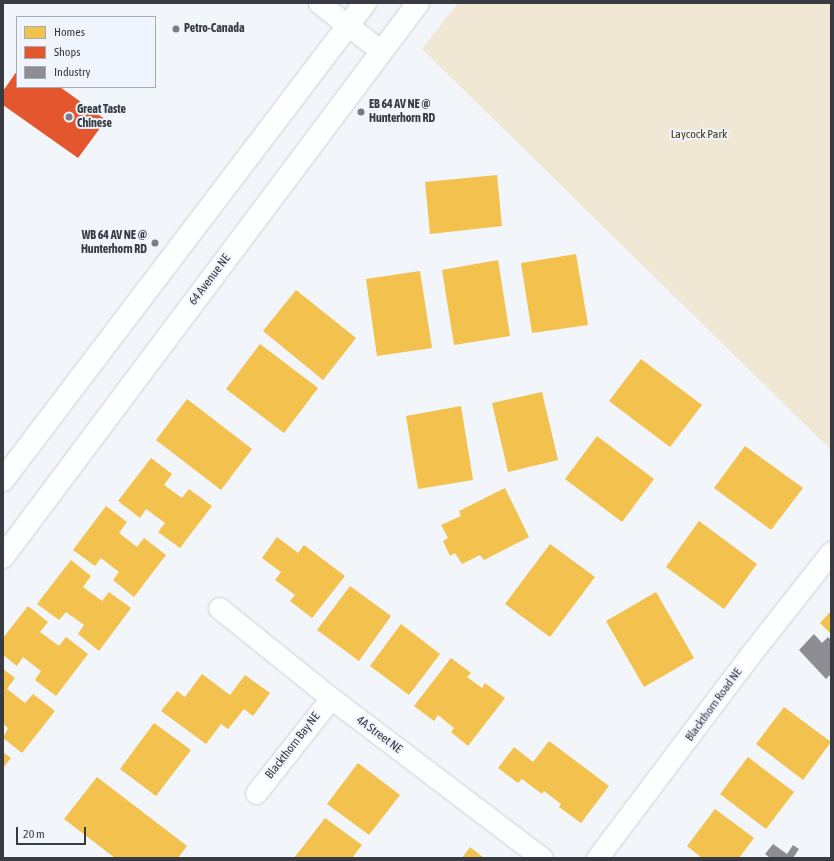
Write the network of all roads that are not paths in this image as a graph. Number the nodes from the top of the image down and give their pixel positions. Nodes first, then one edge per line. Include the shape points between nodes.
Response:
1 (319, 3) edge
2 (364, 3) edge
3 (418, 3) edge
4 (348, 25) junction
5 (381, 51) junction
6 (3, 480) edge
7 (831, 552) edge
8 (3, 558) edge
9 (219, 608) dead end
10 (330, 698) junction
11 (256, 793) dead end
12 (542, 858) edge
13 (597, 858) edge

1 - 4 street
2 - 4 main road
3 - 5 main road, 64 Avenue NE
4 - 5 street
4 - 6 main road
5 - 8 main road, 64 Avenue NE
7 - 13 street, Blackthorn Road NE
9 - 10 street, 4A Street NE
10 - 11 street, Blackthorn Bay NE
10 - 12 street, 4A Street NE

